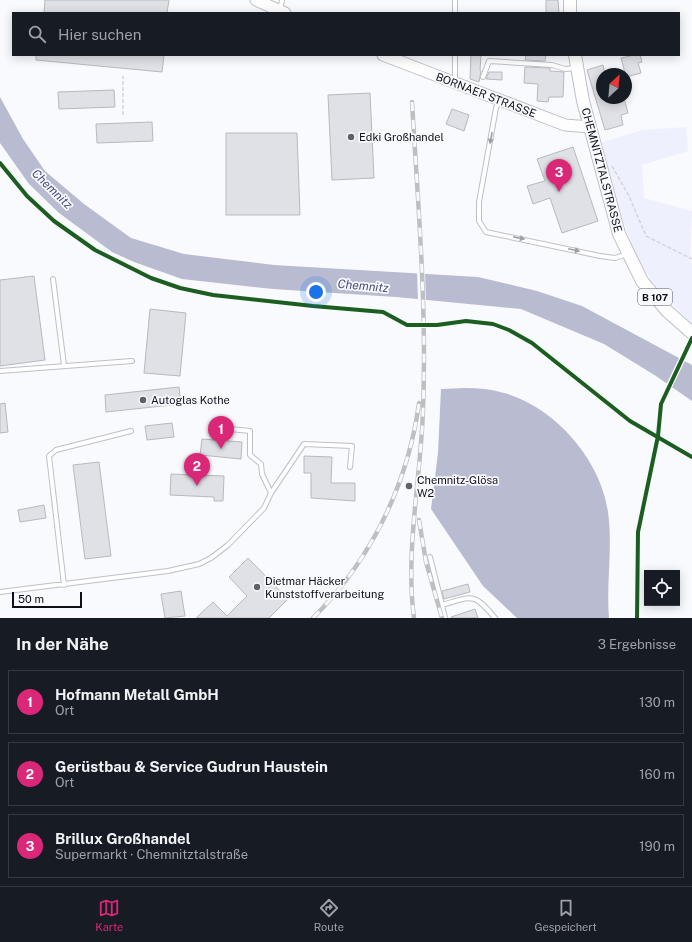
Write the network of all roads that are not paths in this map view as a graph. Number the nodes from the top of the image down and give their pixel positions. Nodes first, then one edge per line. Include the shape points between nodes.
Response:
1 (256, 0) edge
2 (455, 0) edge
3 (570, 0) edge
4 (282, 8) edge
5 (455, 12) edge
6 (570, 12) edge
7 (386, 56) edge
8 (455, 56) edge
9 (575, 56) edge
10 (576, 68) junction
11 (483, 77) dead end
12 (454, 83) junction
13 (500, 100) junction
14 (590, 127) junction
15 (628, 254) junction
16 (53, 279) dead end
17 (692, 333) edge
18 (132, 361) dead end
19 (64, 365) junction
20 (0, 371) edge
21 (220, 428) dead end
22 (131, 431) dead end
23 (350, 467) dead end
24 (271, 493) junction
25 (430, 557) dead end
26 (64, 585) junction
27 (0, 592) edge
28 (442, 605) junction
29 (445, 618) edge
30 (495, 618) edge

1 - 4 main road
2 - 5 lane
3 - 6 main road
7 - 12 main road, BORNAER STRASSE
8 - 12 lane
9 - 10 main road, CHEMNITZTALSTRASSE / B 107
10 - 11 lane via 489,61
10 - 14 main road, CHEMNITZTALSTRASSE / B 107
12 - 13 main road, BORNAER STRASSE
13 - 14 main road, BORNAER STRASSE via 565,125
13 -> 15 lane via 496,108 479,202 479,221 486,232 608,257 615,258
14 - 15 main road, CHEMNITZTALSTRASSE / B 107 via 612,213
15 - 17 main road, CHEMNITZTALSTRASSE / B 107 via 642,281 659,302
16 - 19 lane
18 - 19 lane
19 - 20 lane
21 - 24 lane via 250,431 250,455 261,464 262,474
22 - 26 lane via 56,450 49,456
23 - 24 lane via 352,446 304,444
24 - 26 lane via 264,508 242,532 211,558 199,564 168,571
25 - 28 lane
26 - 27 lane
28 - 29 lane
28 - 30 lane via 469,597 476,598

